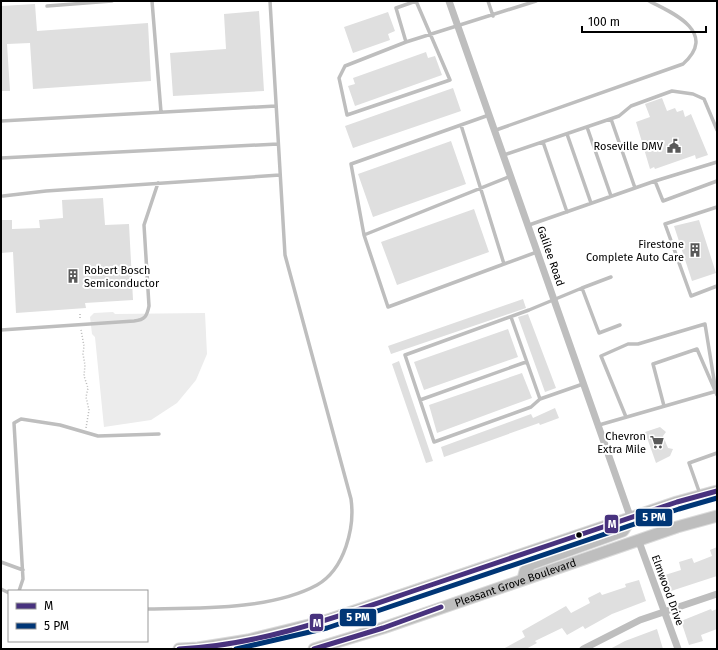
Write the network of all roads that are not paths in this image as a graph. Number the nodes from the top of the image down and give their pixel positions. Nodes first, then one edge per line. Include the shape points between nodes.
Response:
1 (112, 1) edge
2 (152, 1) edge
3 (270, 1) edge
4 (449, 1) edge
5 (488, 1) edge
6 (536, 1) edge
7 (649, 1) edge
8 (47, 6) dead end
9 (493, 16) junction
10 (458, 27) junction
11 (432, 35) junction
12 (406, 42) junction
13 (276, 106) junction
14 (161, 112) junction
15 (490, 114) junction
16 (611, 119) junction
17 (1, 121) edge
18 (461, 125) junction
19 (587, 127) junction
20 (496, 130) junction
21 (717, 130) edge
22 (567, 134) junction
23 (543, 142) junction
24 (278, 144) junction
25 (504, 155) junction
26 (1, 158) edge
27 (717, 162) edge
28 (280, 175) junction
29 (512, 176) junction
30 (655, 181) junction
31 (717, 181) edge
32 (158, 184) junction
33 (481, 188) junction
34 (635, 188) junction
35 (3, 196) dead end
36 (611, 196) junction
37 (591, 203) junction
38 (717, 207) edge
39 (567, 212) junction
40 (529, 225) junction
41 (364, 235) junction
42 (538, 252) junction
43 (504, 264) junction
44 (611, 277) dead end
45 (717, 286) edge
46 (582, 288) junction
47 (554, 299) junction
48 (511, 317) junction
49 (620, 325) dead end
50 (1, 330) edge
51 (526, 362) junction
52 (584, 383) junction
53 (717, 393) edge
54 (540, 399) junction
55 (420, 400) junction
56 (664, 406) junction
57 (626, 417) junction
58 (599, 425) junction
59 (159, 434) dead end
60 (717, 453) edge
61 (717, 491) edge
62 (700, 495) junction
63 (717, 516) edge
64 (631, 519) junction
65 (638, 539) junction
66 (1, 562) edge
67 (23, 570) junction
68 (523, 579) junction
69 (19, 590) edge
70 (717, 594) edge
71 (148, 609) edge
72 (664, 612) junction
73 (248, 640) junction
74 (179, 649) edge
75 (238, 649) edge
76 (314, 649) edge
77 (583, 649) edge
78 (678, 649) edge

1 - 8 lane
2 - 14 lane
3 - 13 lane
4 - 10 street, Galilee Road
5 - 9 lane
6 - 9 lane
7 - 20 lane via 680,16 696,30 698,44 683,64
9 - 10 lane
10 - 11 lane
10 - 15 street, Galilee Road
11 - 12 lane
11 - 12 lane via 416,1 396,8
11 - 12 lane via 450,80 347,115 340,78 345,66
13 - 14 lane
13 - 24 lane
14 - 17 lane
15 - 18 lane
15 - 20 street, Galilee Road
16 - 19 lane
16 - 21 lane via 631,106 672,91 704,99
16 - 34 lane
18 - 33 lane
18 - 41 lane via 351,164
19 - 22 lane
19 - 36 lane
20 - 25 street, Galilee Road
22 - 23 lane
22 - 37 lane
23 - 25 lane
23 - 39 lane
24 - 26 lane
24 - 28 lane
25 - 29 street, Galilee Road
27 - 30 lane
28 - 32 lane
28 - 71 lane via 285,255 351,499 352,526 349,540 344,553 329,574 319,584 304,590 279,598 235,606
29 - 33 lane
29 - 40 street, Galilee Road
30 - 31 lane via 663,201
30 - 34 lane
32 - 35 lane
32 - 50 lane via 144,225 149,306 146,318 134,321
33 - 41 lane
33 - 43 lane
34 - 36 lane
36 - 37 lane
37 - 39 lane
38 - 45 lane via 665,224 691,296
39 - 40 lane
40 - 42 street, Galilee Road
41 - 43 lane via 388,307
42 - 43 lane
42 - 47 street, Galilee Road
44 - 46 lane
46 - 47 lane
46 - 49 lane via 599,333
47 - 48 lane
47 - 52 street, Galilee Road
48 - 51 lane
48 - 55 lane via 405,355
51 - 54 lane
51 - 55 lane
52 - 54 lane
52 - 58 street, Galilee Road
53 - 56 lane
53 - 56 lane via 697,349 653,364
53 - 57 lane via 705,324 638,344 628,344 601,356
54 - 55 lane via 531,407 434,442
56 - 57 lane
57 - 58 lane
58 - 64 street, Galilee Road
59 - 67 lane via 110,437 87,434 60,424 21,419 14,423
60 - 62 lane via 689,463
61 - 62 main road
62 - 64 main road
63 - 65 main road, Pleasant Grove Boulevard
64 - 68 main road via 623,531 531,564
64 - 73 main road via 325,621
65 - 68 main road, Pleasant Grove Boulevard
65 - 72 street, Elmwood Drive
66 - 67 lane
67 - 69 lane
68 - 76 main road, Pleasant Grove Boulevard
70 - 72 street
72 - 77 street via 626,626
72 - 78 street, Elmwood Drive
73 - 74 main road
73 - 75 main road

